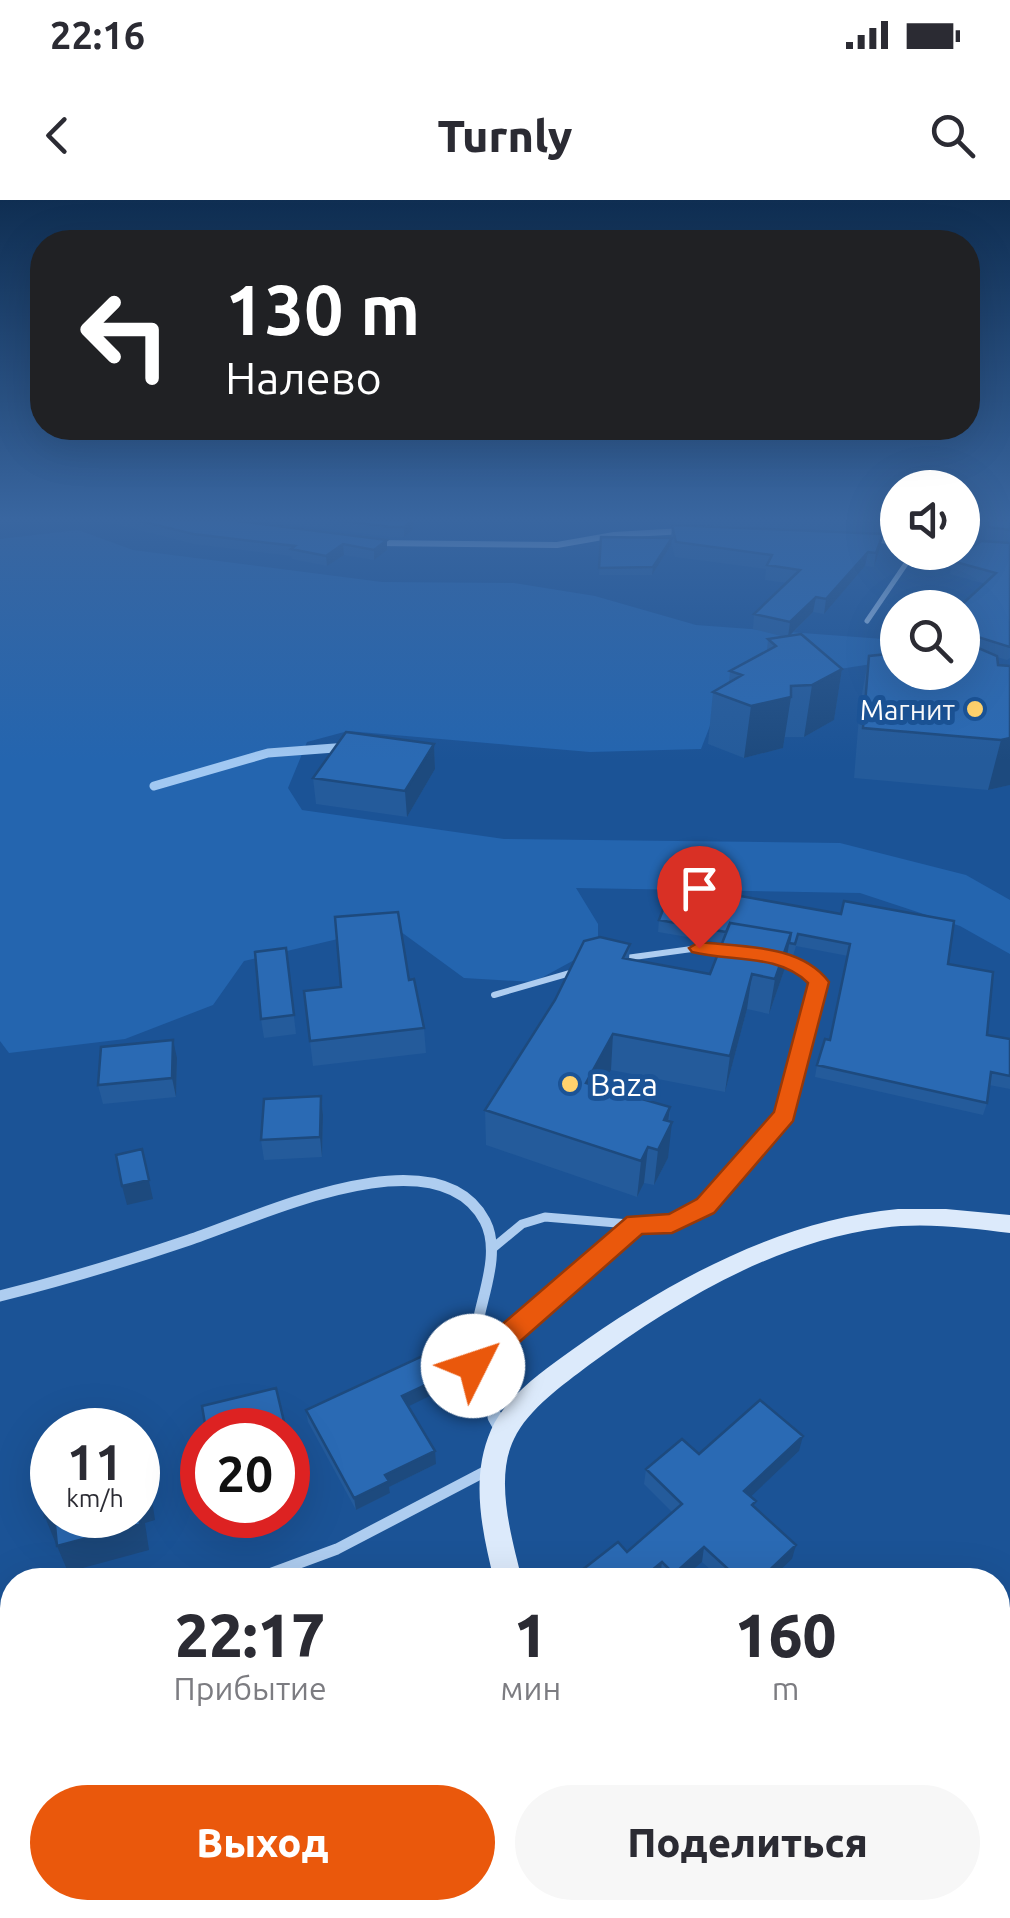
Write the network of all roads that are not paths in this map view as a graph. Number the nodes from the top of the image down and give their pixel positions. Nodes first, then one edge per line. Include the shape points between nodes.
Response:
1 (881, 600) edge
2 (867, 621) dead end
3 (735, 950) edge
4 (772, 956) edge
5 (614, 960) edge
6 (597, 965) edge
7 (494, 995) dead end
8 (636, 1224) junction
9 (1010, 1224) edge
10 (493, 1248) junction
11 (0, 1296) edge
12 (473, 1366) junction
13 (504, 1432) junction
14 (495, 1467) junction
15 (286, 1568) edge
16 (505, 1568) edge

1 - 2 lane
3 - 5 lane
4 - 8 lane via 805,968 819,986 785,1115 706,1206 672,1224
6 - 7 lane
8 - 10 lane via 545,1218 522,1224
8 - 12 lane
9 - 13 street via 944,1216 880,1220 817,1234 710,1277 558,1377 528,1400
10 - 11 street via 478,1209 461,1197 414,1182 378,1181 318,1192 193,1239
10 - 12 street
12 - 13 street
13 - 14 street
14 - 15 lane via 337,1549
14 - 16 street via 496,1534

